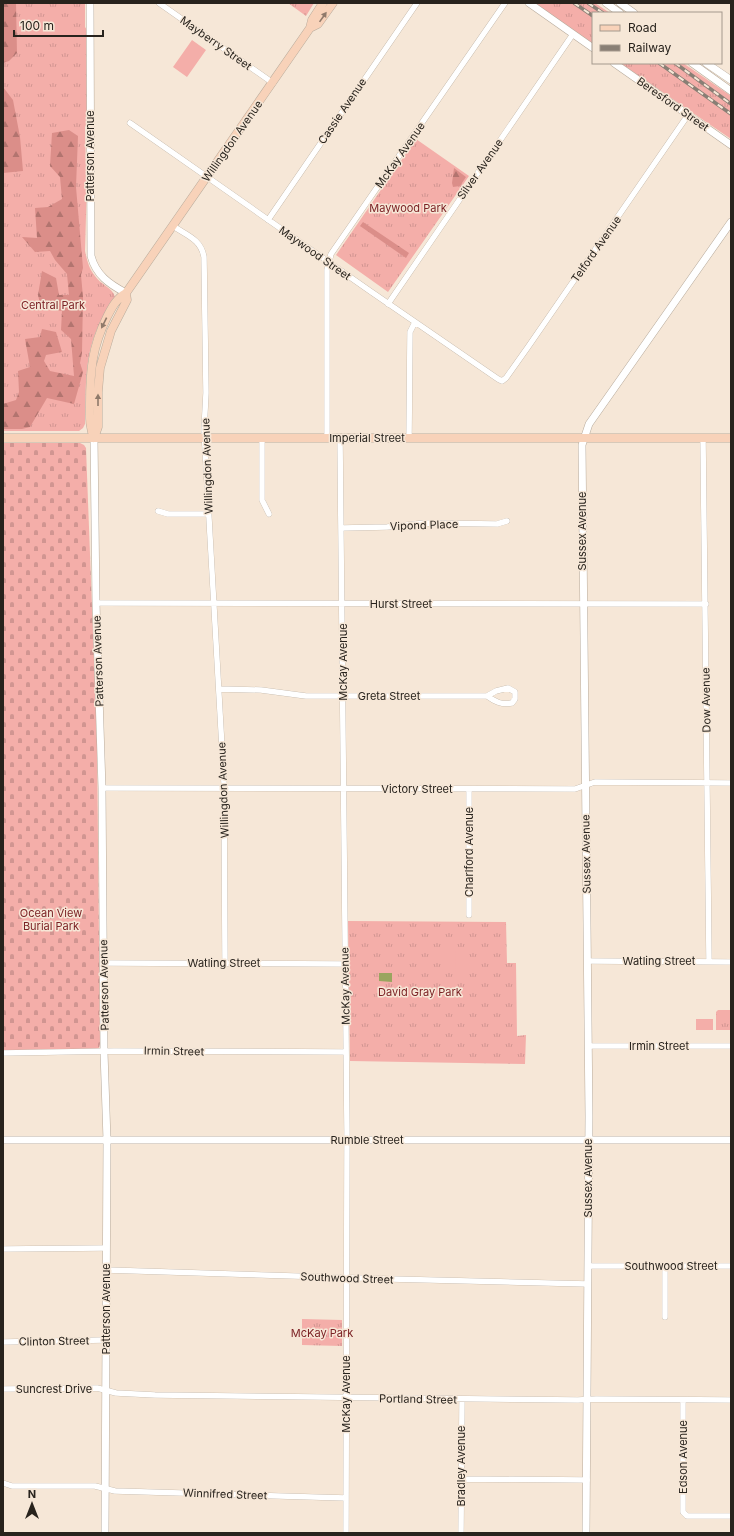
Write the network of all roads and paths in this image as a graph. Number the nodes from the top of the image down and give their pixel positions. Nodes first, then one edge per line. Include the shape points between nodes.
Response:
1 (90, 3) edge
2 (159, 3) edge
3 (323, 3) edge
4 (333, 3) edge
5 (417, 3) edge
6 (505, 3) edge
7 (528, 3) edge
8 (607, 3) edge
9 (620, 3) edge
10 (173, 4) edge
11 (169, 9) junction
12 (619, 12) edge
13 (633, 12) edge
14 (310, 28) junction
15 (573, 34) junction
16 (592, 47) edge
17 (615, 64) edge
18 (693, 64) edge
19 (707, 64) edge
20 (731, 80) edge
21 (273, 83) junction
22 (731, 90) edge
23 (688, 115) junction
24 (130, 123) dead end
25 (731, 145) edge
26 (207, 176) junction
27 (268, 220) junction
28 (731, 222) edge
29 (173, 226) junction
30 (328, 262) junction
31 (126, 293) junction
32 (388, 304) junction
33 (415, 322) junction
34 (502, 381) joint
35 (3, 438) edge
36 (94, 438) junction
37 (205, 438) junction
38 (262, 438) junction
39 (327, 438) junction
40 (340, 438) junction
41 (409, 438) junction
42 (584, 438) junction
43 (703, 438) junction
44 (731, 438) edge
45 (158, 511) dead end
46 (208, 514) junction
47 (269, 514) dead end
48 (507, 521) dead end
49 (342, 528) junction
50 (96, 604) junction
51 (214, 604) junction
52 (342, 604) junction
53 (583, 604) junction
54 (706, 604) junction
55 (218, 689) junction
56 (343, 696) junction
57 (487, 696) dead end
58 (707, 783) junction
59 (731, 783) edge
60 (586, 786) junction
61 (102, 788) junction
62 (224, 789) junction
63 (344, 789) junction
64 (469, 789) junction
65 (469, 914) dead end
66 (587, 961) junction
67 (709, 961) junction
68 (731, 962) edge
69 (104, 963) junction
70 (225, 963) junction
71 (345, 964) junction
72 (588, 1046) junction
73 (731, 1046) edge
74 (104, 1052) junction
75 (346, 1052) junction
76 (3, 1053) edge
77 (3, 1140) edge
78 (107, 1140) junction
79 (347, 1140) junction
80 (589, 1140) junction
81 (731, 1140) edge
82 (106, 1248) junction
83 (3, 1249) edge
84 (588, 1266) junction
85 (665, 1266) junction
86 (731, 1266) edge
87 (106, 1270) junction
88 (346, 1278) junction
89 (588, 1284) junction
90 (665, 1317) dead end
91 (106, 1340) junction
92 (3, 1342) edge
93 (3, 1389) edge
94 (106, 1390) junction
95 (346, 1398) junction
96 (587, 1399) junction
97 (462, 1400) junction
98 (683, 1400) junction
99 (731, 1400) edge
100 (461, 1479) junction
101 (586, 1480) junction
102 (3, 1483) edge
103 (105, 1489) junction
104 (346, 1498) junction
105 (731, 1516) edge
106 (105, 1533) edge
107 (346, 1533) edge
108 (461, 1533) edge
109 (586, 1533) edge

1 - 31 street, Patterson Avenue via 91,256 96,270 103,279
2 - 11 street, Mayberry Street
3 - 14 main road, Willingdon Avenue
14 -> 4 main road, Willingdon Avenue via 318,24
5 - 27 street, Cassie Avenue
6 - 30 street, McKay Avenue via 331,254
7 - 15 street
8 - 12 street
9 - 13 street
10 - 11 street
11 - 21 street, Mayberry Street
14 - 21 main road, Willingdon Avenue
15 - 16 street
15 - 32 street, Silver Avenue
17 - 23 street, Beresford Street
18 - 22 street
19 - 20 street
21 - 26 main road, Willingdon Avenue
23 - 25 street, Beresford Street
23 - 34 street, Telford Avenue
24 - 26 street, Maywood Street
26 - 27 street, Maywood Street
26 - 29 main road, Willingdon Avenue
27 - 30 street, Maywood Street
28 - 42 street, Sussex Avenue via 589,424
29 - 31 main road
29 - 37 street, Willingdon Avenue via 203,248
30 - 32 street, Maywood Street
30 - 39 street, McKay Avenue
31 - 36 main road via 127,300 109,337 100,368 98,427
32 - 33 street, Maywood Street
33 - 34 street, Maywood Street
33 - 41 street via 410,332
35 - 36 main road, Imperial Street
36 - 37 main road, Imperial Street
36 - 50 street, Patterson Avenue
37 - 38 main road, Imperial Street
37 - 46 street, Willingdon Avenue
38 - 39 main road, Imperial Street
38 - 47 street via 262,500
39 - 40 main road, Imperial Street
40 - 41 main road, Imperial Street
40 - 49 street, McKay Avenue
41 - 42 main road, Imperial Street
42 - 43 main road, Imperial Street
42 - 53 street, Sussex Avenue
43 - 44 main road, Imperial Street
43 - 54 street, Dow Avenue
45 - 46 street via 168,514
46 - 51 street, Willingdon Avenue
48 - 49 street, Vipond Place via 497,524 425,523
49 - 52 street, McKay Avenue
50 - 51 street, Hurst Street
50 - 61 street, Patterson Avenue
51 - 52 street, Hurst Street
51 - 55 street, Willingdon Avenue
52 - 53 street, Hurst Street
52 - 56 street, McKay Avenue
53 - 54 street, Hurst Street
53 - 60 street, Sussex Avenue
54 - 58 street, Dow Avenue
55 - 56 street, Greta Street
55 - 62 street, Willingdon Avenue
56 - 57 street, Greta Street
56 - 63 street, McKay Avenue
58 - 59 street, Victory Street
58 - 60 street, Victory Street via 595,782
58 - 67 street, Dow Avenue
60 - 64 street, Victory Street via 575,789
60 - 66 street, Sussex Avenue
61 - 62 street, Victory Street
61 - 69 street, Patterson Avenue
62 - 63 street, Victory Street
62 - 70 street, Willingdon Avenue
63 - 64 street, Victory Street
63 - 71 street, McKay Avenue
64 - 65 street, Charlford Avenue
66 - 67 street, Watling Street
66 - 72 street, Sussex Avenue
67 - 68 street, Watling Street
69 - 70 street, Watling Street
69 - 74 street, Patterson Avenue
70 - 71 street, Watling Street
71 - 75 street, McKay Avenue
72 - 73 street, Irmin Street
72 - 80 street, Sussex Avenue
74 - 75 street, Irmin Street
74 - 76 street, Irmin Street
74 - 78 street, Patterson Avenue
75 - 79 street, McKay Avenue
77 - 78 street, Rumble Street
78 - 79 street, Rumble Street
78 - 82 street, Patterson Avenue
79 - 80 street, Rumble Street
79 - 88 street, McKay Avenue
80 - 81 street, Rumble Street
80 - 84 street, Sussex Avenue
82 - 83 street
82 - 87 street, Patterson Avenue
84 - 85 street, Southwood Street
84 - 89 street, Sussex Avenue
85 - 86 street, Southwood Street
85 - 90 street
87 - 88 street, Southwood Street
87 - 91 street, Patterson Avenue
88 - 89 street, Southwood Street
88 - 95 street, McKay Avenue
89 - 96 street, Sussex Avenue
91 - 92 street, Clinton Street
91 - 94 street, Patterson Avenue
93 - 94 street, Suncrest Drive
94 - 95 street, Portland Street via 155,1395
94 - 103 street, Patterson Avenue
95 - 97 street, Portland Street
95 - 104 street, McKay Avenue
96 - 97 street, Portland Street
96 - 98 street, Portland Street
96 - 101 street, Sussex Avenue
97 - 100 street, Bradley Avenue
98 - 99 street, Portland Street
98 - 105 street, Edson Avenue via 682,1511 687,1516
100 - 101 street
100 - 108 street, Bradley Avenue
101 - 109 street, Sussex Avenue
102 - 103 street via 12,1486 95,1486
103 - 104 street, Winnifred Street
103 - 106 street, Patterson Avenue
104 - 107 street, McKay Avenue

